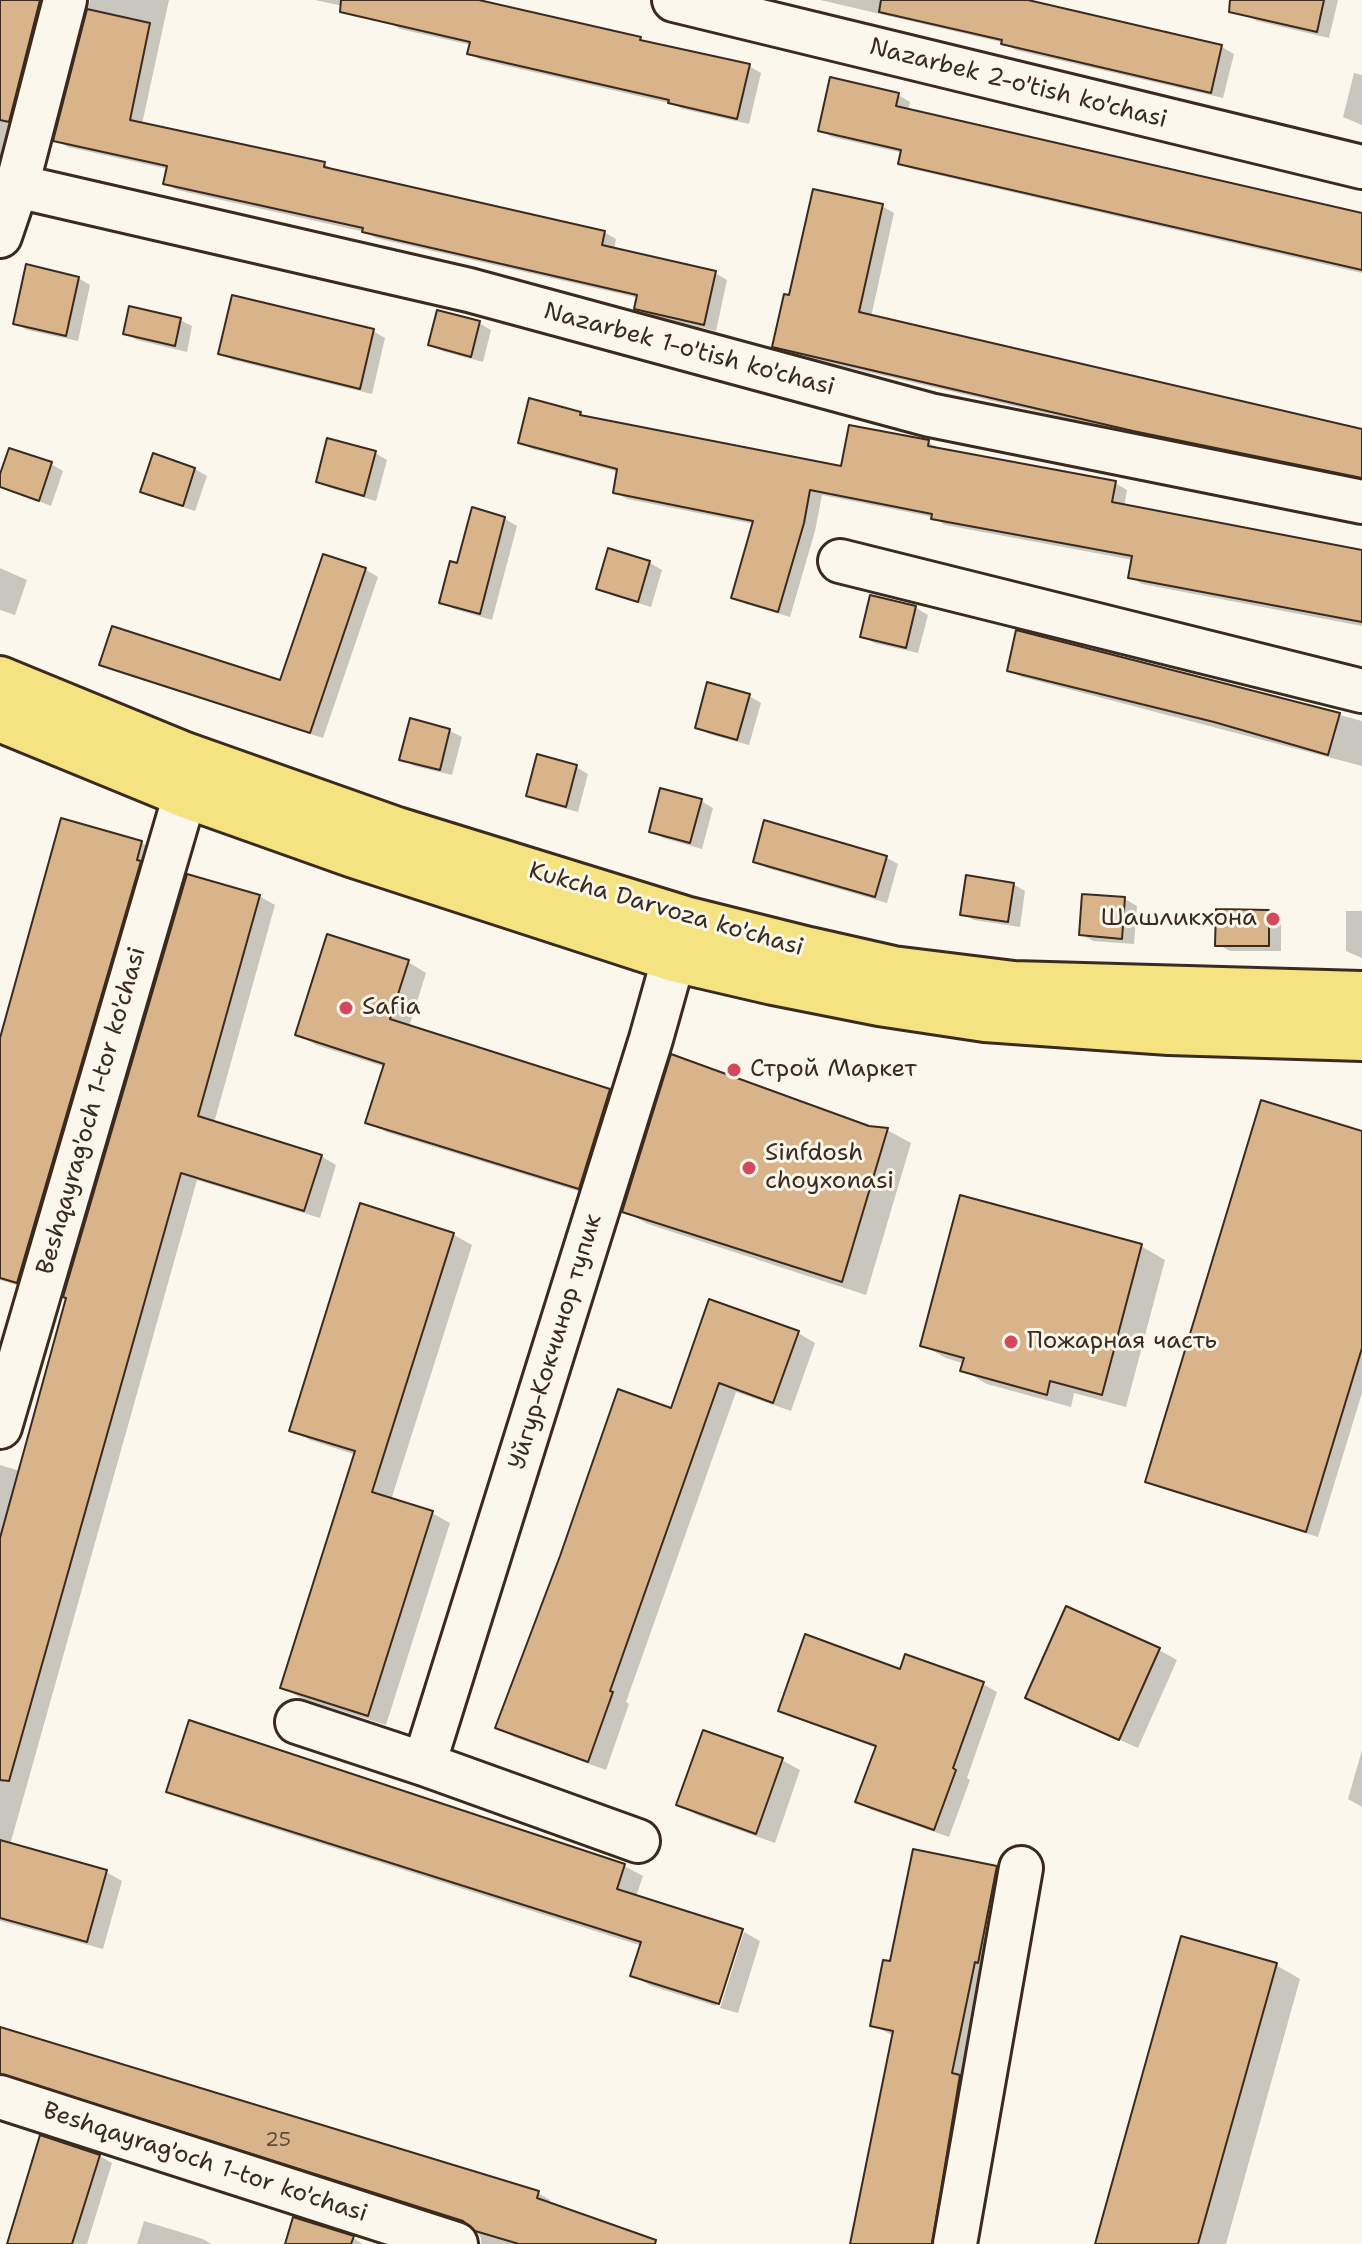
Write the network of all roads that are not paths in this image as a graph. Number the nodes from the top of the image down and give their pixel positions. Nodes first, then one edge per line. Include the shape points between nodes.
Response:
1 (65, 0) edge
2 (674, 0) edge
3 (1362, 167) edge
4 (17, 186) junction
5 (0, 236) edge
6 (1362, 502) edge
7 (840, 561) dead end
8 (0, 679) edge
9 (1362, 691) edge
10 (0, 719) edge
11 (185, 795) junction
12 (680, 939) junction
13 (1362, 994) edge
14 (1362, 1038) edge
15 (0, 1427) edge
16 (297, 1722) dead end
17 (424, 1764) junction
18 (638, 1841) dead end
19 (1021, 1868) dead end
20 (0, 2097) edge
21 (456, 2244) edge
22 (955, 2244) edge

1 - 4 street
2 - 3 street, Nazarbek 2-o'tish ko'chasi
4 - 5 street
4 - 6 street, Nazarbek 1-o'tish ko'chasi via 469,290 930,415
7 - 9 street
8 - 12 main road, Kukcha Darvoza ko'chasi via 185,755
10 - 11 main road, Kukcha Darvoza ko'chasi
11 - 12 main road, Kukcha Darvoza ko'chasi via 351,854
11 - 15 street, Beshqayrag'och 1-tor ko'chasi
12 - 13 main road, Kukcha Darvoza ko'chasi via 998,983
12 - 14 main road, Kukcha Darvoza ko'chasi via 773,982 985,1019
12 - 17 street, Уйгур-Кокчинор тупик
16 - 17 street
17 - 18 street
19 - 22 street
20 - 21 street, Beshqayrag'och 1-tor ko'chasi

